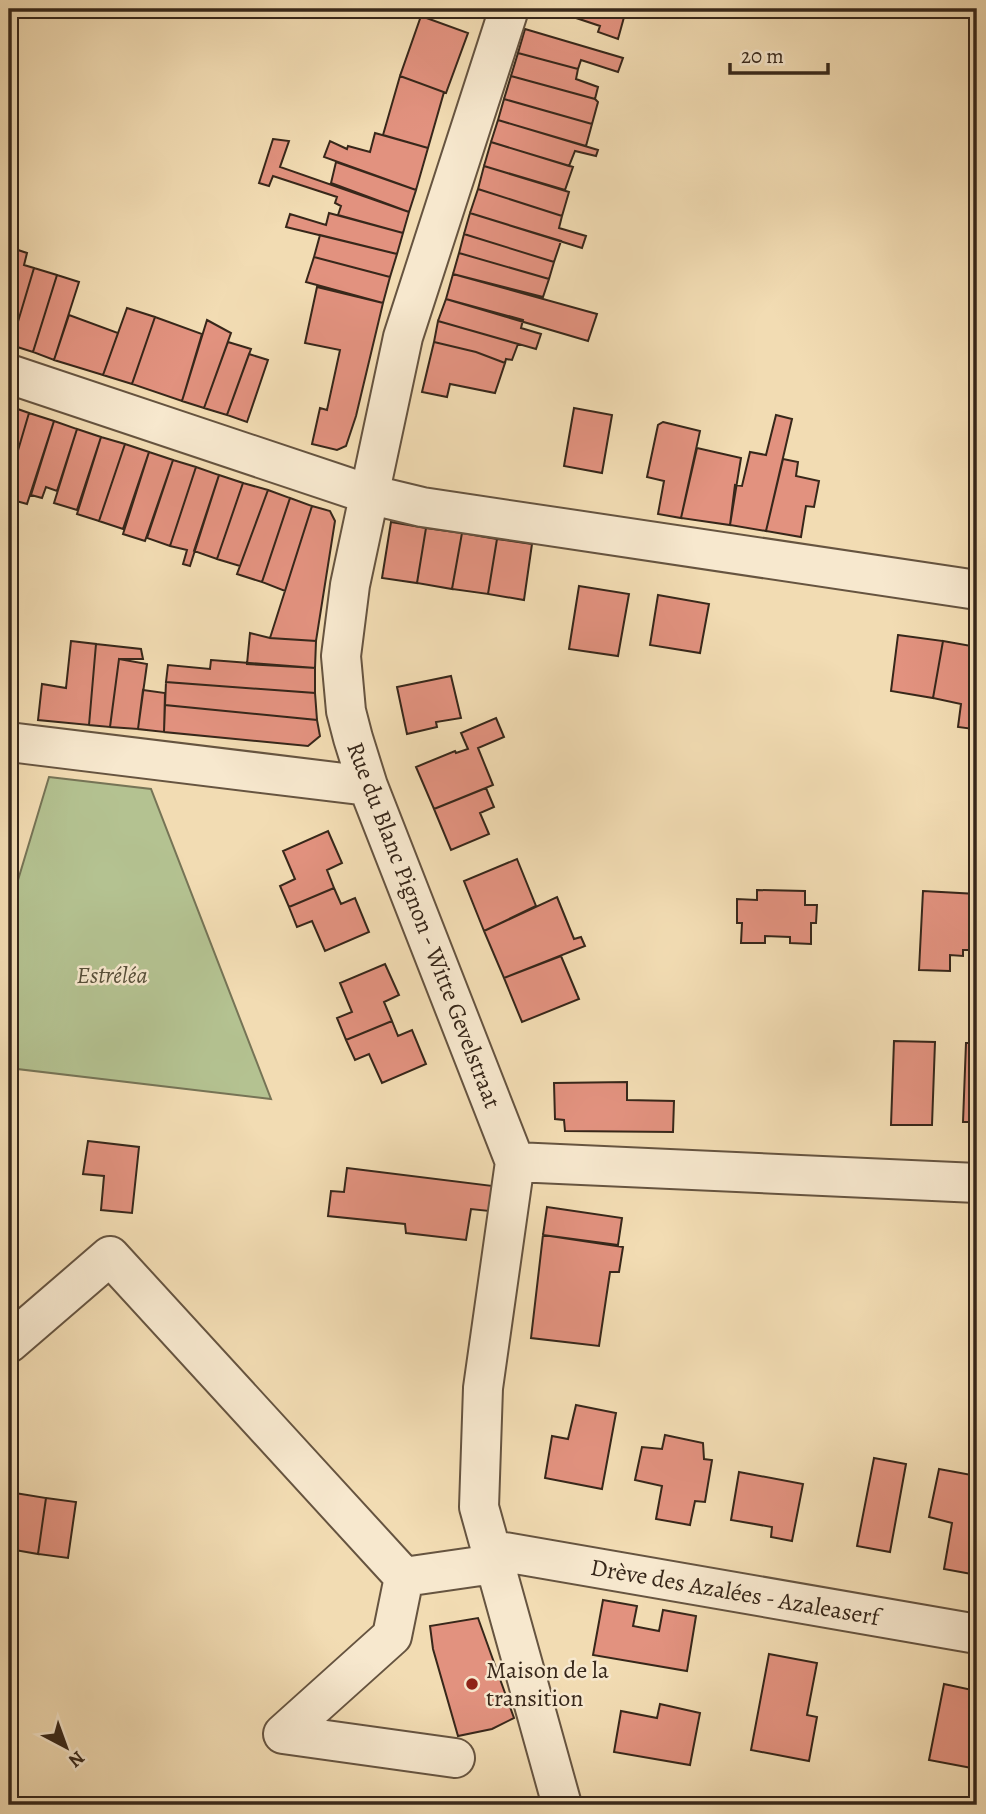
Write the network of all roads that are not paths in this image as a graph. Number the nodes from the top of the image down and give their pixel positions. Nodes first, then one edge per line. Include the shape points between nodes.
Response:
1 (509, 9) edge
2 (9, 374) edge
3 (368, 494) junction
4 (977, 590) edge
5 (9, 742) edge
6 (368, 786) junction
7 (515, 1162) junction
8 (977, 1183) edge
9 (9, 1343) edge
10 (494, 1557) junction
11 (404, 1577) junction
12 (977, 1634) edge
13 (455, 1758) dead end
14 (562, 1805) edge

1 - 3 street, Rue du Blanc Pignon - Witte Gevelstraat via 403,337
2 - 3 street
3 - 4 street via 422,507
3 - 6 street, Rue du Blanc Pignon - Witte Gevelstraat via 341,656 346,711
5 - 6 street
6 - 7 street, Rue du Blanc Pignon - Witte Gevelstraat
7 - 8 street
7 - 10 street, Rue du Blanc Pignon - Witte Gevelstraat via 483,1388 479,1507
9 - 11 street via 110,1256
10 - 11 street
10 - 12 street, Drève des Azalées - Azaleaserf
10 - 14 street, Rue du Blanc Pignon - Witte Gevelstraat
11 - 13 street via 392,1636 283,1734

